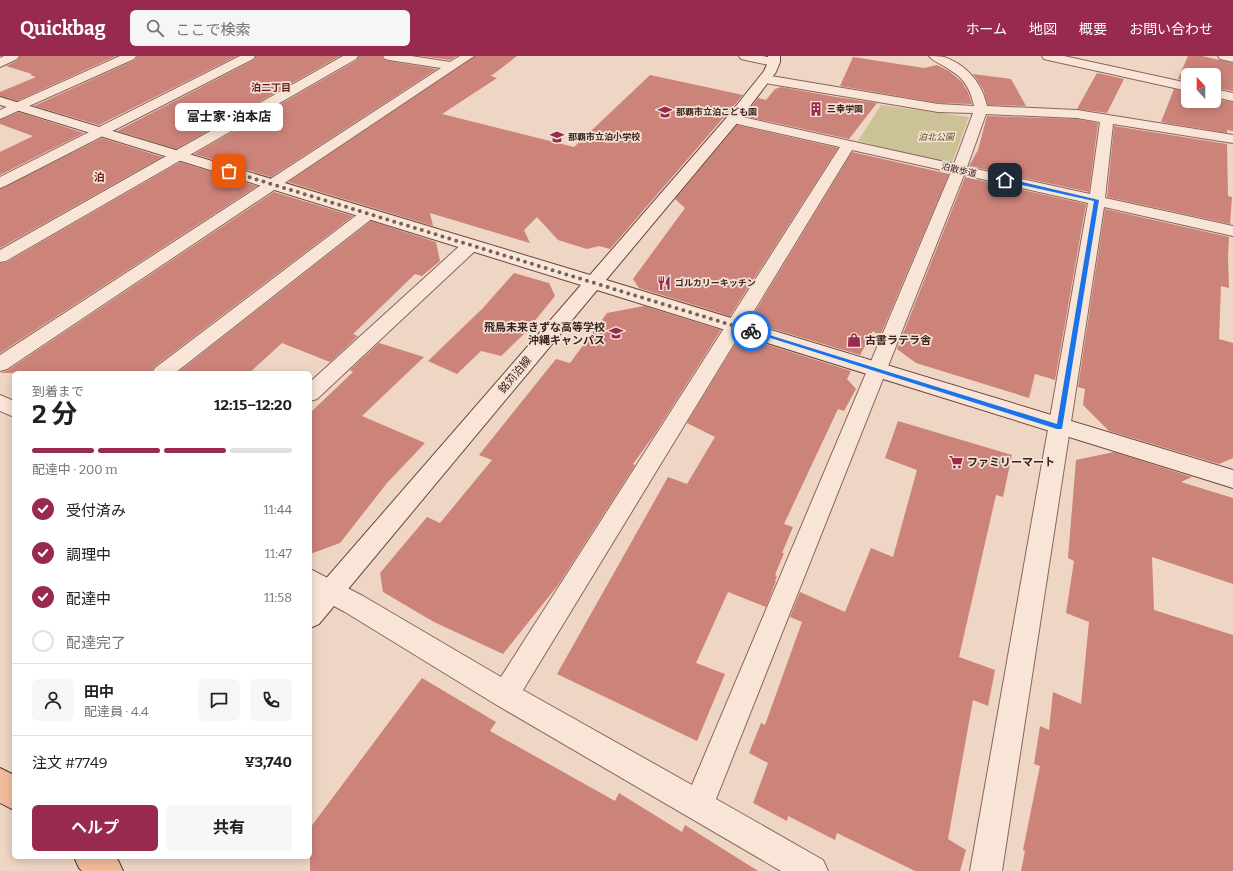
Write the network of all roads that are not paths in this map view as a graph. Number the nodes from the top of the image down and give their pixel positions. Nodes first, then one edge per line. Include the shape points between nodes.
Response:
1 (13, 56) edge
2 (130, 56) edge
3 (249, 56) edge
4 (352, 56) edge
5 (389, 56) edge
6 (468, 56) edge
7 (745, 56) edge
8 (935, 56) edge
9 (1048, 56) edge
10 (1224, 56) edge
11 (1233, 58) edge
12 (774, 59) edge
13 (0, 63) edge
14 (452, 66) junction
15 (765, 79) junction
16 (1181, 85) edge
17 (1221, 94) edge
18 (1233, 97) edge
19 (0, 101) edge
20 (18, 107) junction
21 (981, 109) junction
22 (0, 115) edge
23 (732, 119) junction
24 (1107, 119) junction
25 (101, 132) junction
26 (1233, 138) edge
27 (848, 145) junction
28 (178, 155) junction
29 (959, 170) junction
30 (0, 183) edge
31 (272, 184) junction
32 (1097, 200) junction
33 (368, 214) junction
34 (1233, 231) edge
35 (470, 246) junction
36 (0, 257) edge
37 (592, 283) junction
38 (735, 326) junction
39 (0, 364) edge
40 (877, 370) junction
41 (165, 371) edge
42 (312, 392) edge
43 (0, 402) edge
44 (12, 409) edge
45 (1060, 427) junction
46 (1233, 480) edge
47 (320, 586) edge
48 (312, 610) edge
49 (505, 695) junction
50 (0, 784) edge
51 (12, 793) edge
52 (698, 805) junction
53 (812, 871) edge
54 (986, 871) edge

1 - 13 street
2 - 20 street
3 - 25 street
4 - 28 street
5 - 14 street
6 - 14 street
7 - 12 street
8 - 21 street via 951,64 970,80 978,94
9 - 16 street
10 - 11 street
12 - 15 street, 銘苅泊線
14 - 31 street
15 - 21 street via 938,108
15 - 23 street, 銘苅泊線
17 - 18 street
19 - 20 street
20 - 22 street
20 - 25 street
21 - 24 street via 1077,114
21 - 29 street
23 - 27 street, 泊散歩道
23 - 37 street, 銘苅泊線
24 - 26 street
24 - 32 street
25 - 28 street
25 - 30 street
27 - 29 street, 泊散歩道
27 - 38 street
28 - 31 street
28 - 36 street
29 - 32 street, 泊散歩道
29 - 40 street
31 - 33 street
31 - 39 street
32 - 34 street, 泊散歩道
32 - 45 street
33 - 35 street
33 - 41 street
35 - 37 street
35 - 42 street
37 - 38 street
37 - 47 street, 銘苅泊線
38 - 40 street
38 - 49 street
40 - 45 street
40 - 52 street
43 - 44 street
45 - 46 street
45 - 54 street
47 - 48 street, 銘苅泊線
47 - 49 street
49 - 52 street
50 - 51 main road
52 - 53 street

